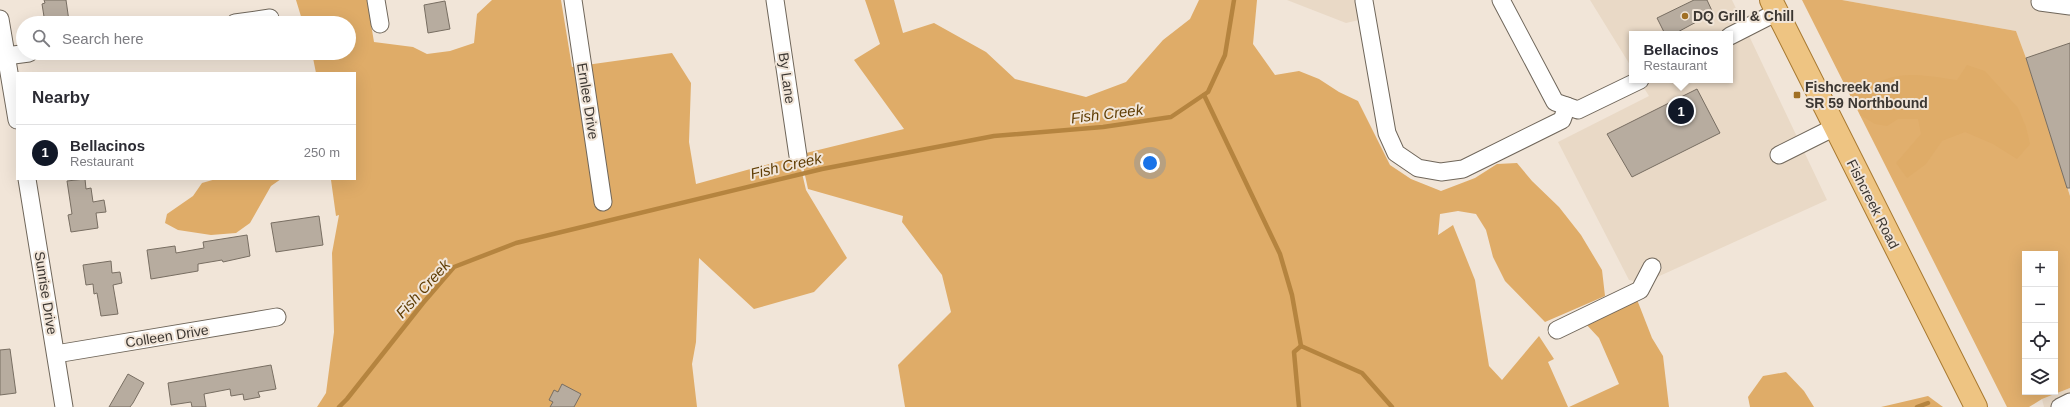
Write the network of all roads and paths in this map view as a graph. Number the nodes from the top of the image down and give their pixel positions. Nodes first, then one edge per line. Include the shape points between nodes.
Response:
1 (376, 0) edge
2 (573, 0) edge
3 (775, 0) edge
4 (1364, 1) edge
5 (2040, 2) dead end
6 (1508, 4) edge
7 (1776, 4) edge
8 (2070, 6) edge
9 (0, 18) edge
10 (380, 24) dead end
11 (1733, 34) edge
12 (16, 55) edge
13 (6, 56) junction
14 (1634, 83) edge
15 (1567, 106) junction
16 (16, 114) edge
17 (1835, 127) junction
18 (1779, 155) dead end
19 (798, 156) dead end
20 (27, 180) edge
21 (603, 202) dead end
22 (1652, 267) dead end
23 (277, 317) dead end
24 (1557, 330) dead end
25 (56, 354) junction
26 (2070, 402) edge
27 (64, 407) edge
28 (1976, 407) edge
29 (2060, 407) edge

1 - 10 street
2 - 21 street, Ernlee Drive
3 - 19 street, By Lane
4 - 15 street via 1387,133 1396,153 1418,168 1441,172 1463,169 1562,120
5 - 8 street
6 - 15 street via 1555,102
7 - 11 street
7 - 17 main road, Fishcreek Road
9 - 13 street
12 - 13 street
13 - 16 street
14 - 15 street via 1578,110
17 - 18 street
17 - 28 main road, Fishcreek Road
20 - 25 street, Sunrise Drive
22 - 24 street via 1640,290
23 - 25 street, Colleen Drive
25 - 27 street, Sunrise Drive
26 - 29 street

